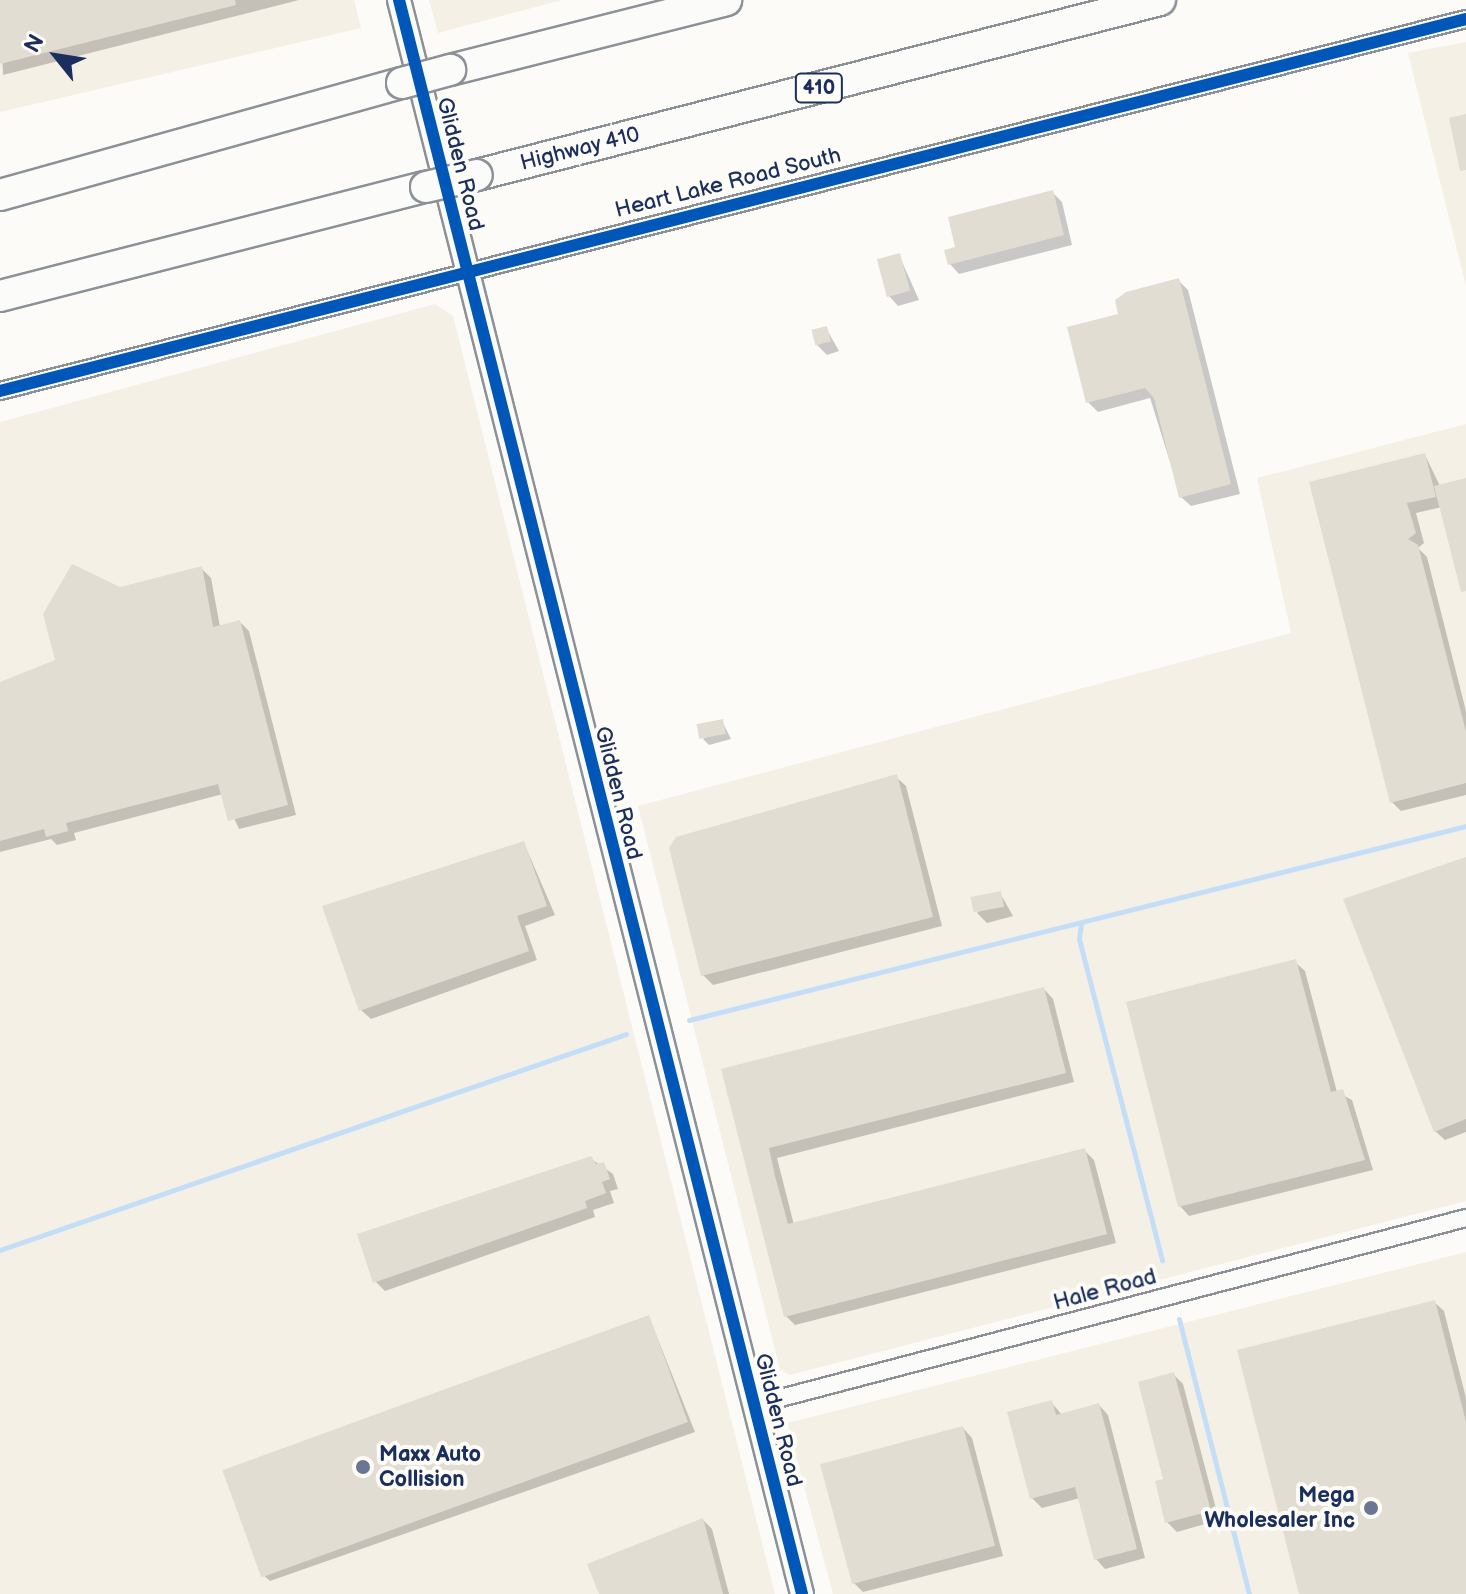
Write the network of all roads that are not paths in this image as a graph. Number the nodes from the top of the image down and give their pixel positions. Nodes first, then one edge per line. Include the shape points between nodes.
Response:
1 (399, 0) edge
2 (726, 0) edge
3 (1160, 0) edge
4 (1466, 19) edge
5 (0, 195) edge
6 (466, 269) junction
7 (0, 296) edge
8 (0, 391) edge
9 (1466, 1218) edge
10 (754, 1405) junction
11 (802, 1594) edge

1 - 6 street, Glidden Road
2 - 5 highway, bridge
3 - 7 highway, Highway 410 / 410, bridge
4 - 6 street, Heart Lake Road South
6 - 8 street, Heart Lake Road South
6 - 10 street, Glidden Road
9 - 10 street, Hale Road
10 - 11 street, Glidden Road

